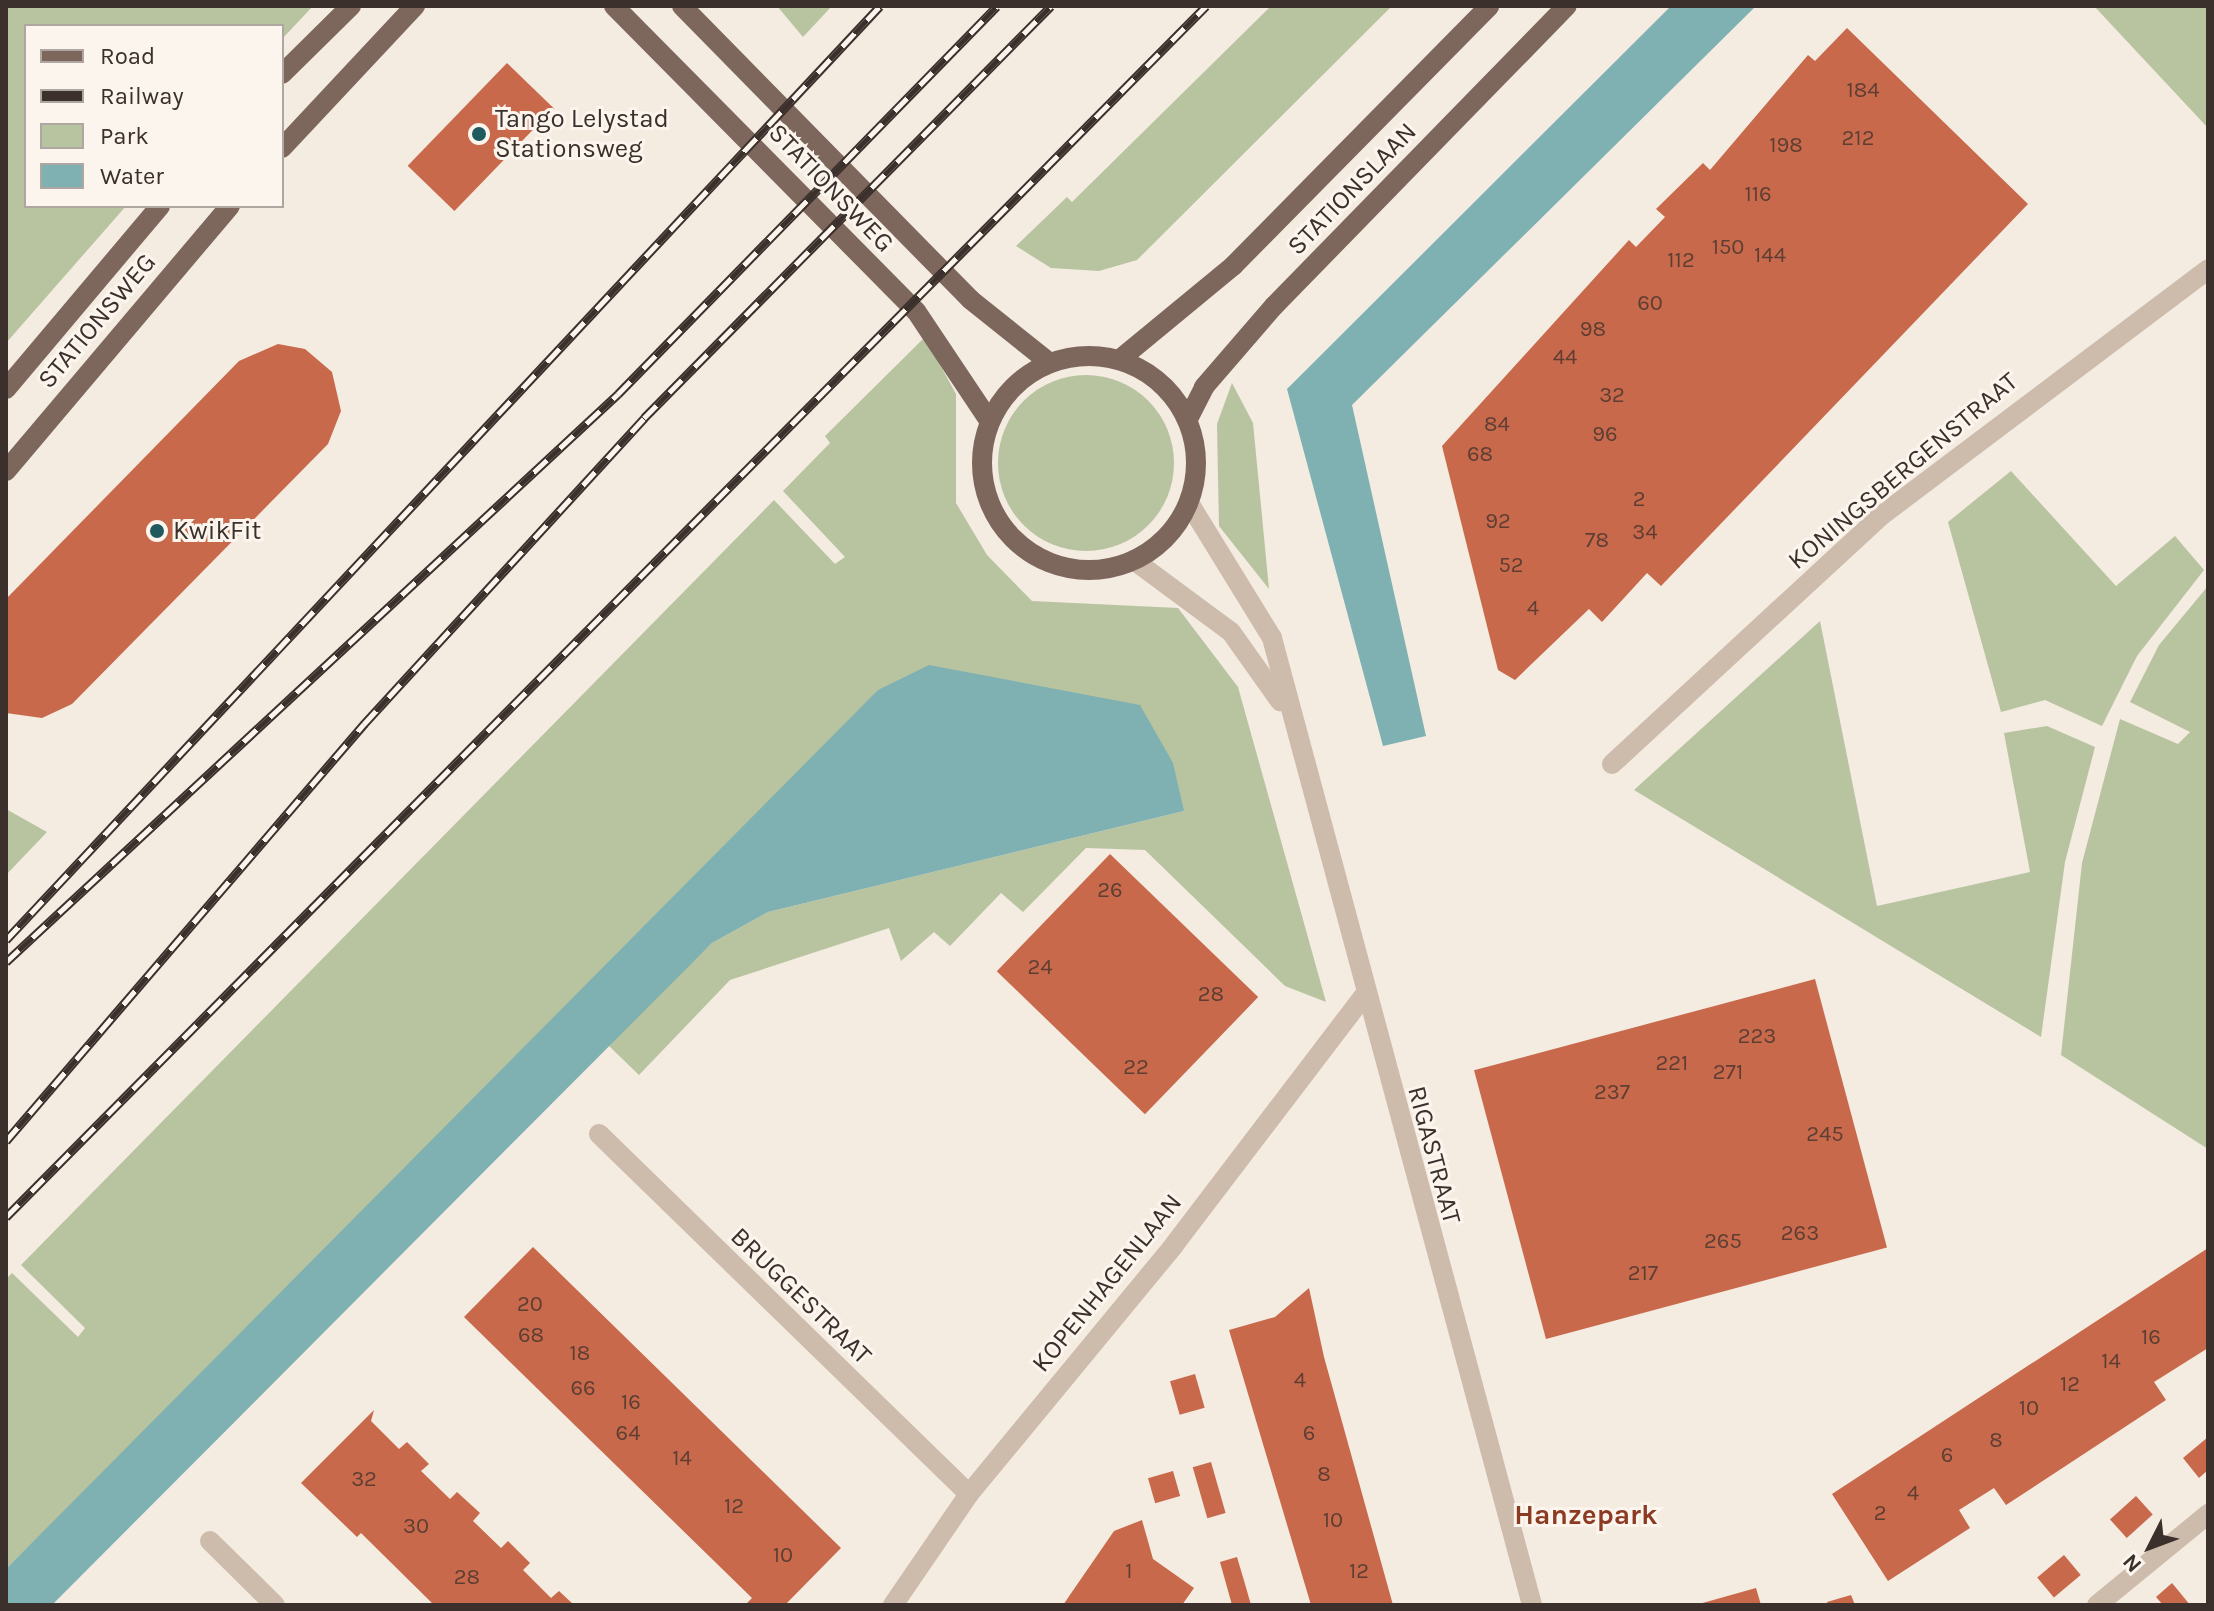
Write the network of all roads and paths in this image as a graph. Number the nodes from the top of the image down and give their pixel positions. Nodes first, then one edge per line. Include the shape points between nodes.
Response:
1 (351, 6) edge
2 (415, 6) edge
3 (614, 6) edge
4 (682, 6) edge
5 (1489, 6) edge
6 (1567, 6) edge
7 (284, 72) edge
8 (284, 146) edge
9 (158, 208) edge
10 (228, 208) edge
11 (2208, 269) edge
12 (1119, 360) junction
13 (1050, 363) junction
14 (6, 389) edge
15 (1188, 419) junction
16 (990, 422) junction
17 (6, 471) edge
18 (1189, 503) junction
19 (1135, 561) junction
20 (1289, 719) junction
21 (1612, 764) dead end
22 (1364, 996) junction
23 (599, 1134) dead end
24 (969, 1494) junction
25 (2208, 1514) edge
26 (210, 1541) dead end
27 (275, 1605) edge
28 (893, 1605) edge
29 (1532, 1605) edge
30 (2097, 1605) edge

1 - 7 main road
2 - 8 main road
3 - 16 main road, STATIONSWEG via 916,311
4 - 13 main road, STATIONSWEG via 971,300
5 - 12 main road, STATIONSLAAN via 1233,266
6 - 15 main road, STATIONSLAAN via 1274,306 1204,387
9 - 14 main road, STATIONSWEG
10 - 17 main road, STATIONSWEG
11 - 21 street, KONINGSBERGENSTRAAT via 1882,515
12 - 13 main road
12 - 15 main road via 1167,389
13 - 16 main road via 1009,392
15 - 18 main road via 1197,461
16 - 19 main road via 983,449 987,497 1022,547 1076,570
18 - 19 main road via 1168,537
18 - 20 street, RIGASTRAAT via 1263,614
19 - 20 street, RIGASTRAAT via 1231,632
20 - 22 street, RIGASTRAAT
22 - 24 street, KOPENHAGENLAAN via 1174,1245
22 - 29 street, RIGASTRAAT
23 - 24 street, BRUGGESTRAAT
24 - 28 street, KOPENHAGENLAAN
25 - 30 street
26 - 27 street

